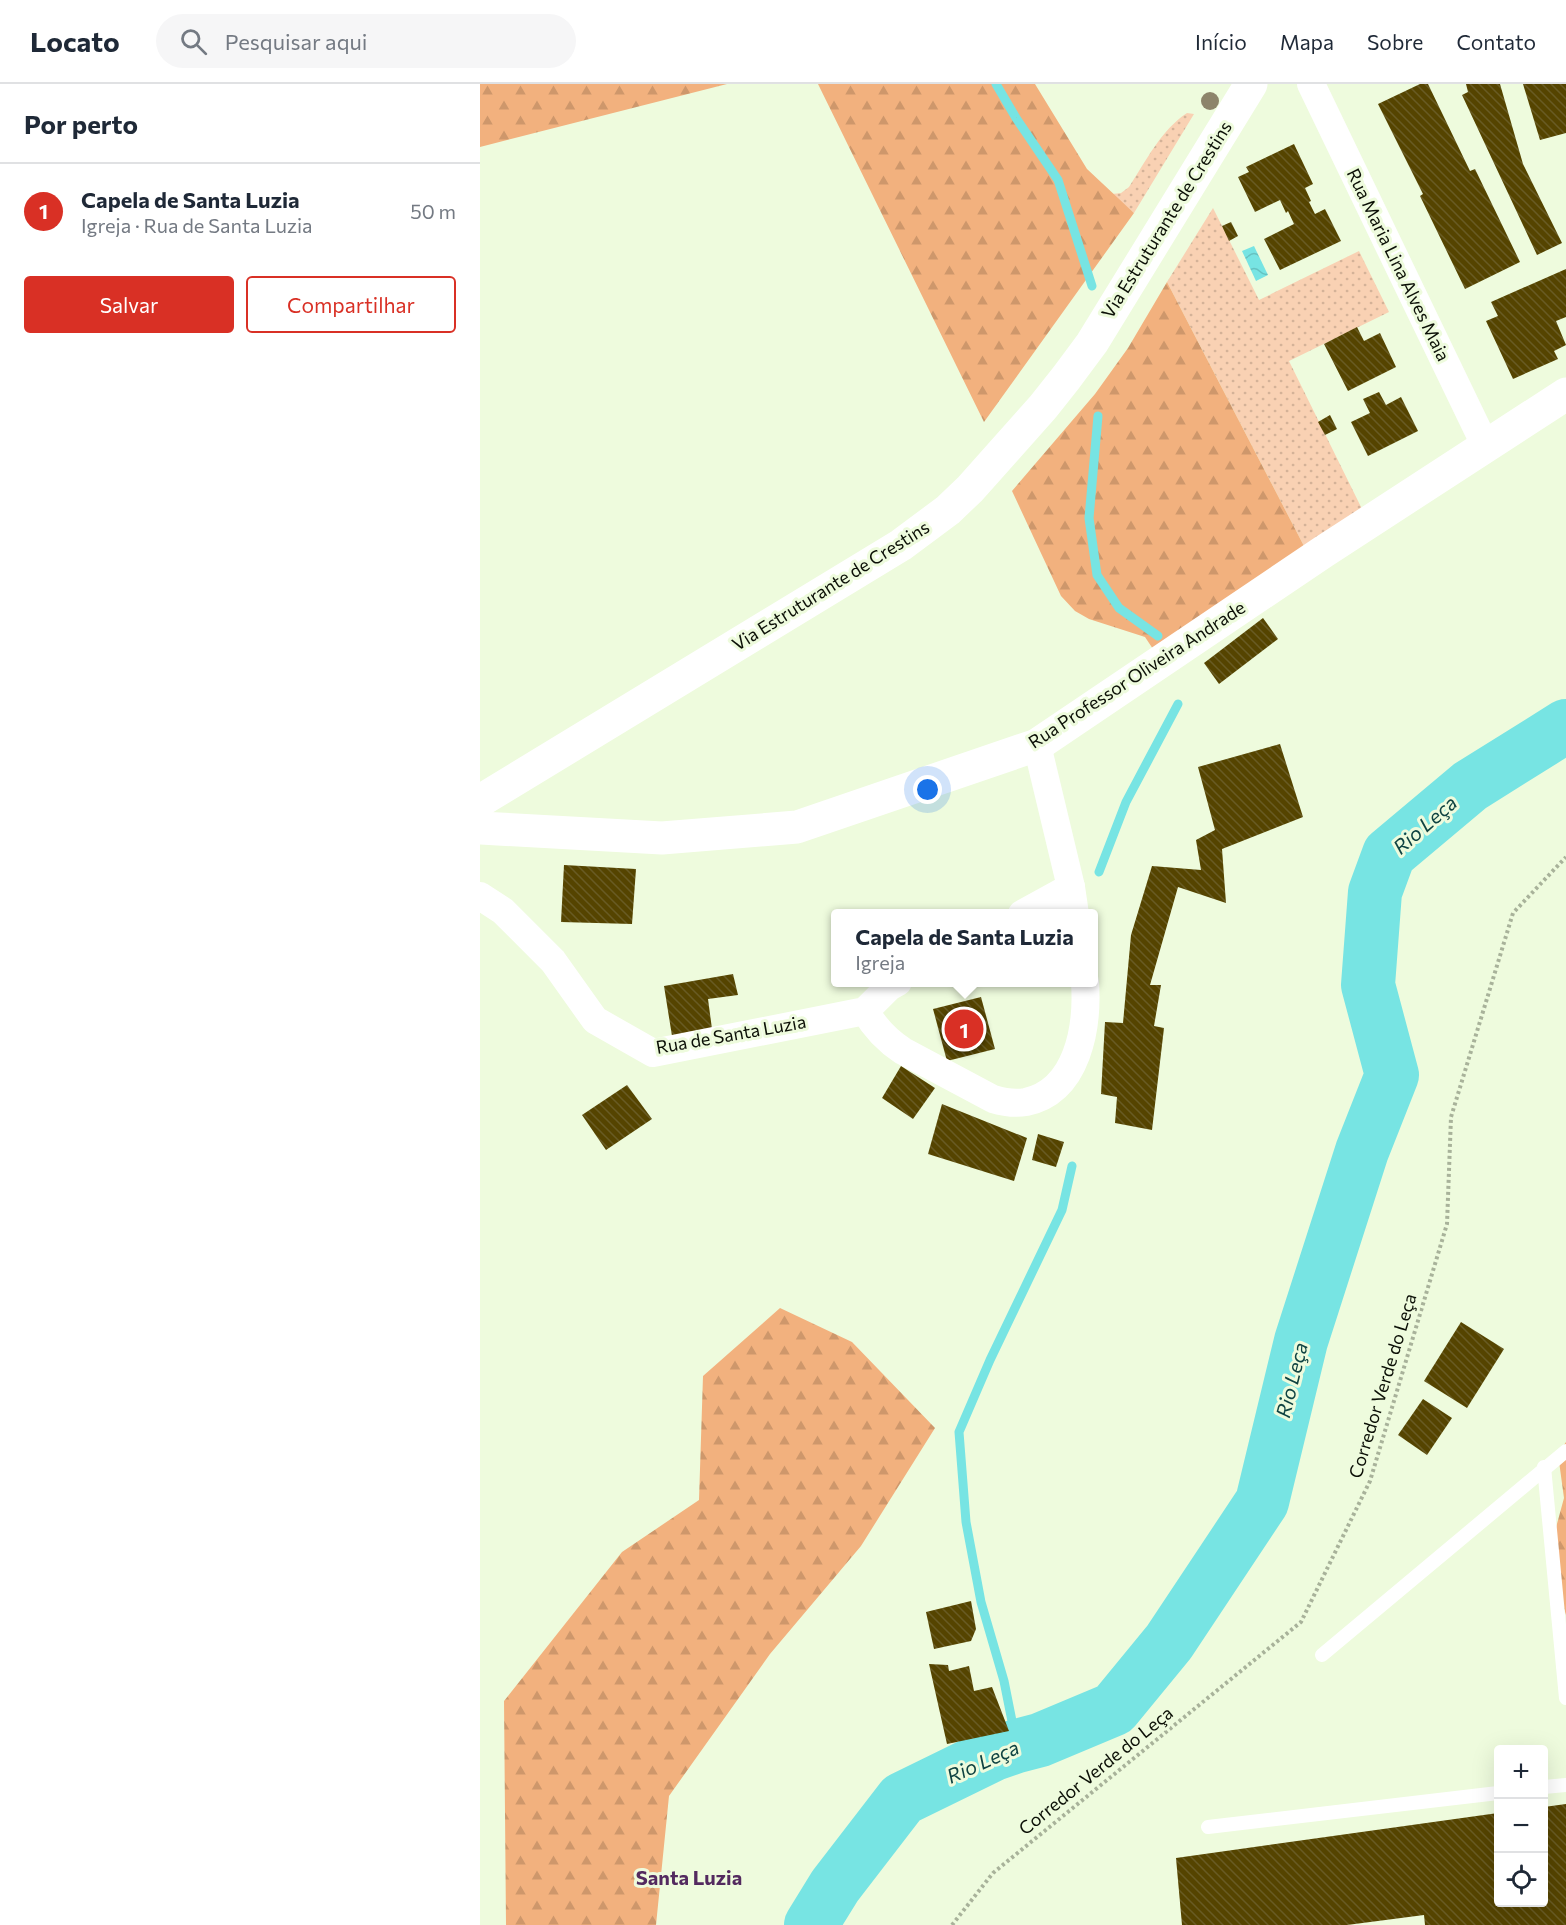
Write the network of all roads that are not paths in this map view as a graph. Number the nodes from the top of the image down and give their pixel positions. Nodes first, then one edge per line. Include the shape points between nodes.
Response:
1 (1251, 84) edge
2 (1311, 84) edge
3 (1566, 394) edge
4 (1486, 447) junction
5 (1037, 745) junction
6 (480, 801) edge
7 (480, 828) edge
8 (480, 896) edge
9 (1073, 900) edge
10 (1041, 909) edge
11 (889, 987) edge
12 (1085, 987) edge
13 (865, 1011) junction
14 (1566, 1451) edge
15 (1544, 1467) junction
16 (1322, 1655) dead end
17 (1566, 1698) edge
18 (1566, 1785) edge
19 (1548, 1787) edge
20 (1494, 1793) edge
21 (1208, 1827) dead end

1 - 6 street, Via Estruturante de Crestins via 1092,343 1043,407 970,489 901,545
2 - 4 street, Rua Maria Lina Alves Maia
3 - 4 street, Rua Professor Oliveira Andrade
4 - 5 street, Rua Professor Oliveira Andrade
5 - 7 street, Rua Professor Oliveira Andrade via 797,827 662,838
5 - 9 street
8 - 13 street, Rua de Santa Luzia via 503,911 553,961 595,1020 653,1053
9 - 10 street
11 - 13 street
12 - 13 street via 1080,1045 1073,1064 1053,1089 1025,1102 993,1100 903,1051 880,1033
14 - 15 lane
15 - 16 lane
15 - 17 lane
18 - 19 lane
20 - 21 lane

